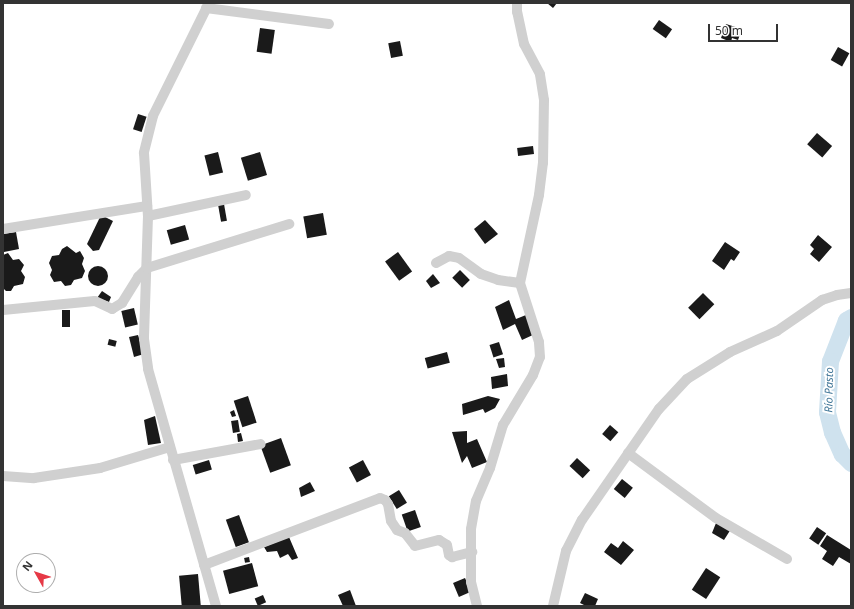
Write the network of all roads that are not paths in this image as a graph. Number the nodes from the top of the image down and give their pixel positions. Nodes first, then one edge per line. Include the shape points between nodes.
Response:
1 (516, 3) edge
2 (208, 6) edge
3 (329, 24) dead end
4 (246, 195) dead end
5 (147, 211) junction
6 (289, 224) dead end
7 (3, 229) edge
8 (436, 263) dead end
9 (147, 268) junction
10 (520, 283) junction
11 (851, 293) edge
12 (3, 310) edge
13 (261, 444) dead end
14 (170, 448) junction
15 (628, 453) junction
16 (174, 460) junction
17 (3, 476) edge
18 (472, 552) junction
19 (787, 559) dead end
20 (204, 565) junction
21 (216, 606) edge
22 (477, 606) edge
23 (553, 606) edge

1 - 10 street via 524,44 540,74 544,100 543,163 539,195
2 - 3 street
2 - 5 street via 153,116 144,153
4 - 5 street
5 - 7 street
5 - 9 street
6 - 9 street
8 - 10 street via 449,256 459,258 481,274 498,280
9 - 12 street via 138,277 122,303 112,309 95,301
9 - 14 street via 144,339 148,369
10 - 18 street via 539,342 540,357 533,375 503,425 490,468 476,500
11 - 15 street via 822,300 777,331 730,352 687,379 659,409
13 - 16 street
14 - 16 street
14 - 17 street via 100,468 34,478
15 - 19 street via 716,518
15 - 23 street via 582,520 566,551
16 - 20 street
18 - 20 street via 452,557 447,545 439,540 415,546 405,532 397,530 391,521 388,504 380,498
18 - 22 street via 472,582
20 - 21 street

